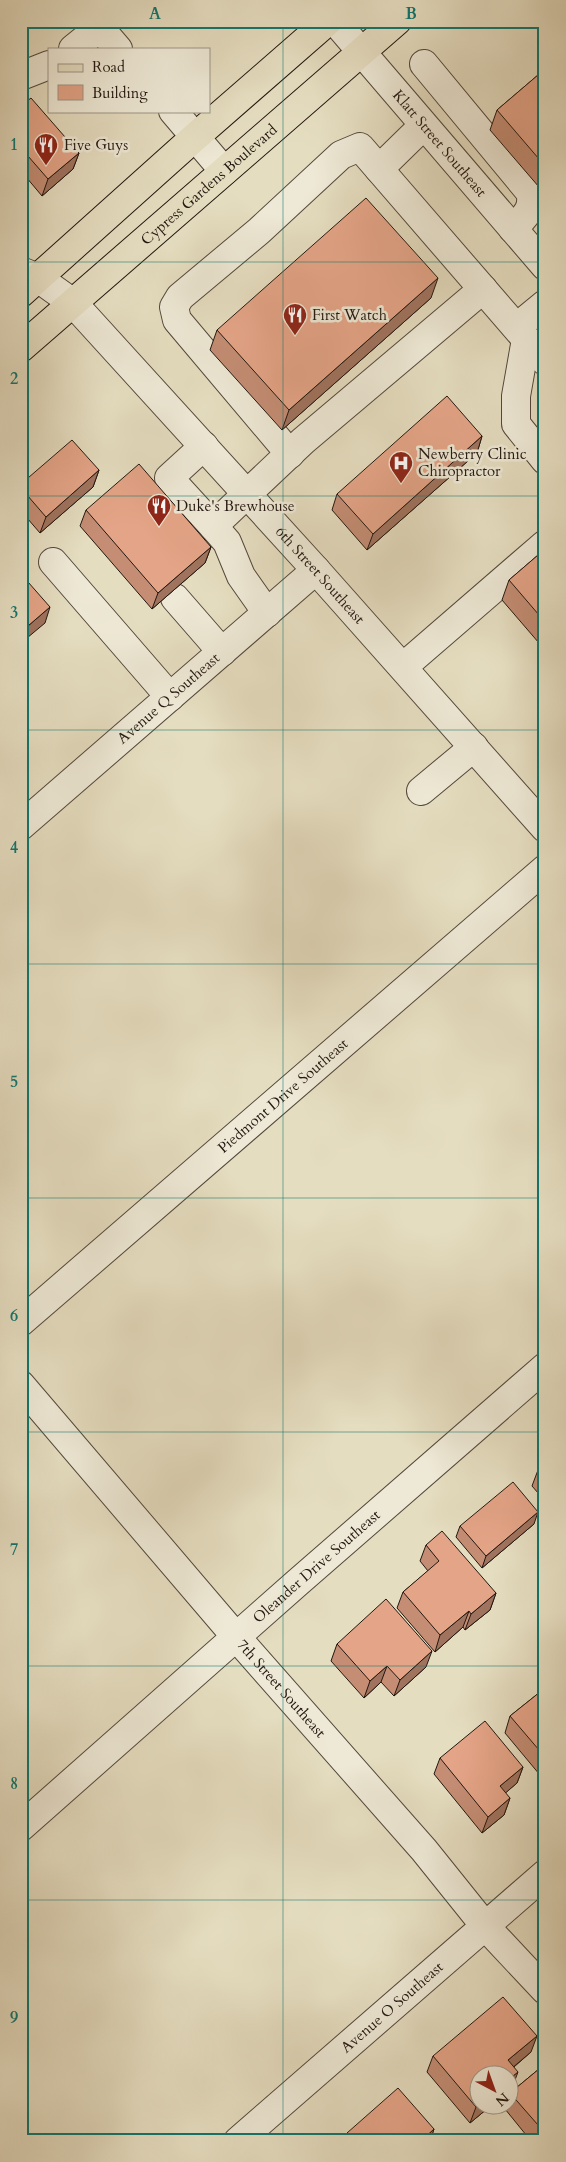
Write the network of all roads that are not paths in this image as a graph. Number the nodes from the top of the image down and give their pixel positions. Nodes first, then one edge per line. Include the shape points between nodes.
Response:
1 (396, 21) edge
2 (325, 23) edge
3 (96, 24) edge
4 (74, 48) edge
5 (117, 48) edge
6 (361, 52) junction
7 (424, 64) dead end
8 (48, 65) edge
9 (21, 76) edge
10 (174, 112) edge
11 (424, 126) junction
12 (195, 137) junction
13 (379, 169) junction
14 (224, 171) junction
15 (513, 229) junction
16 (545, 266) edge
17 (27, 281) edge
18 (483, 289) junction
19 (73, 303) junction
20 (545, 304) edge
21 (522, 333) junction
22 (21, 348) edge
23 (545, 360) edge
24 (204, 446) junction
25 (290, 454) junction
26 (545, 460) edge
27 (248, 495) junction
28 (213, 526) junction
29 (544, 544) edge
30 (53, 562) dead end
31 (316, 570) junction
32 (175, 598) dead end
33 (267, 613) junction
34 (222, 652) junction
35 (403, 666) junction
36 (170, 697) junction
37 (474, 747) junction
38 (421, 791) dead end
39 (22, 825) edge
40 (545, 828) edge
41 (545, 869) edge
42 (21, 1322) edge
43 (545, 1367) edge
44 (21, 1385) edge
45 (237, 1638) junction
46 (21, 1827) edge
47 (545, 1874) edge
48 (485, 1926) junction
49 (545, 1990) edge
50 (238, 2141) edge

1 - 6 main road, Cypress Gardens Boulevard
2 - 6 street, Klatt Street Southeast
2 - 12 main road
3 - 4 street
3 - 5 street
6 - 11 street, Klatt Street Southeast
6 - 14 main road, Cypress Gardens Boulevard
7 - 15 street via 530,192 530,211
8 - 9 street
10 - 12 street
11 - 13 street
11 - 15 street, Klatt Street Southeast
12 - 14 street
12 - 17 main road
13 - 18 street
13 - 25 street via 360,147 341,155 259,231 180,297 174,307 177,320
14 - 19 main road, Cypress Gardens Boulevard
15 - 16 street, Klatt Street Southeast
17 - 19 street, 6th Street Southeast
18 - 21 street
18 - 25 street
19 - 22 main road, Cypress Gardens Boulevard
19 - 24 street, 6th Street Southeast
20 - 21 street
21 - 23 street
21 - 26 street via 516,424
24 - 27 street, 6th Street Southeast
24 - 28 street via 169,478
25 - 27 street
27 - 28 street
27 - 31 street, 6th Street Southeast
28 - 33 street via 227,542 241,576
29 - 35 street
30 - 36 street
31 - 33 street, Avenue Q Southeast
31 - 35 street, 6th Street Southeast
32 - 34 street
33 - 34 street, Avenue Q Southeast
34 - 36 street, Avenue Q Southeast
35 - 37 street, 6th Street Southeast
36 - 39 street, Avenue Q Southeast
37 - 38 street
37 - 40 street, 6th Street Southeast
41 - 42 street, Piedmont Drive Southeast
43 - 45 street, Oleander Drive Southeast
44 - 45 street, 7th Street Southeast
45 - 46 street, Oleander Drive Southeast
45 - 48 street, 7th Street Southeast via 424,1850
47 - 48 street, Avenue O Southeast
48 - 49 street, 7th Street Southeast
48 - 50 street, Avenue O Southeast

